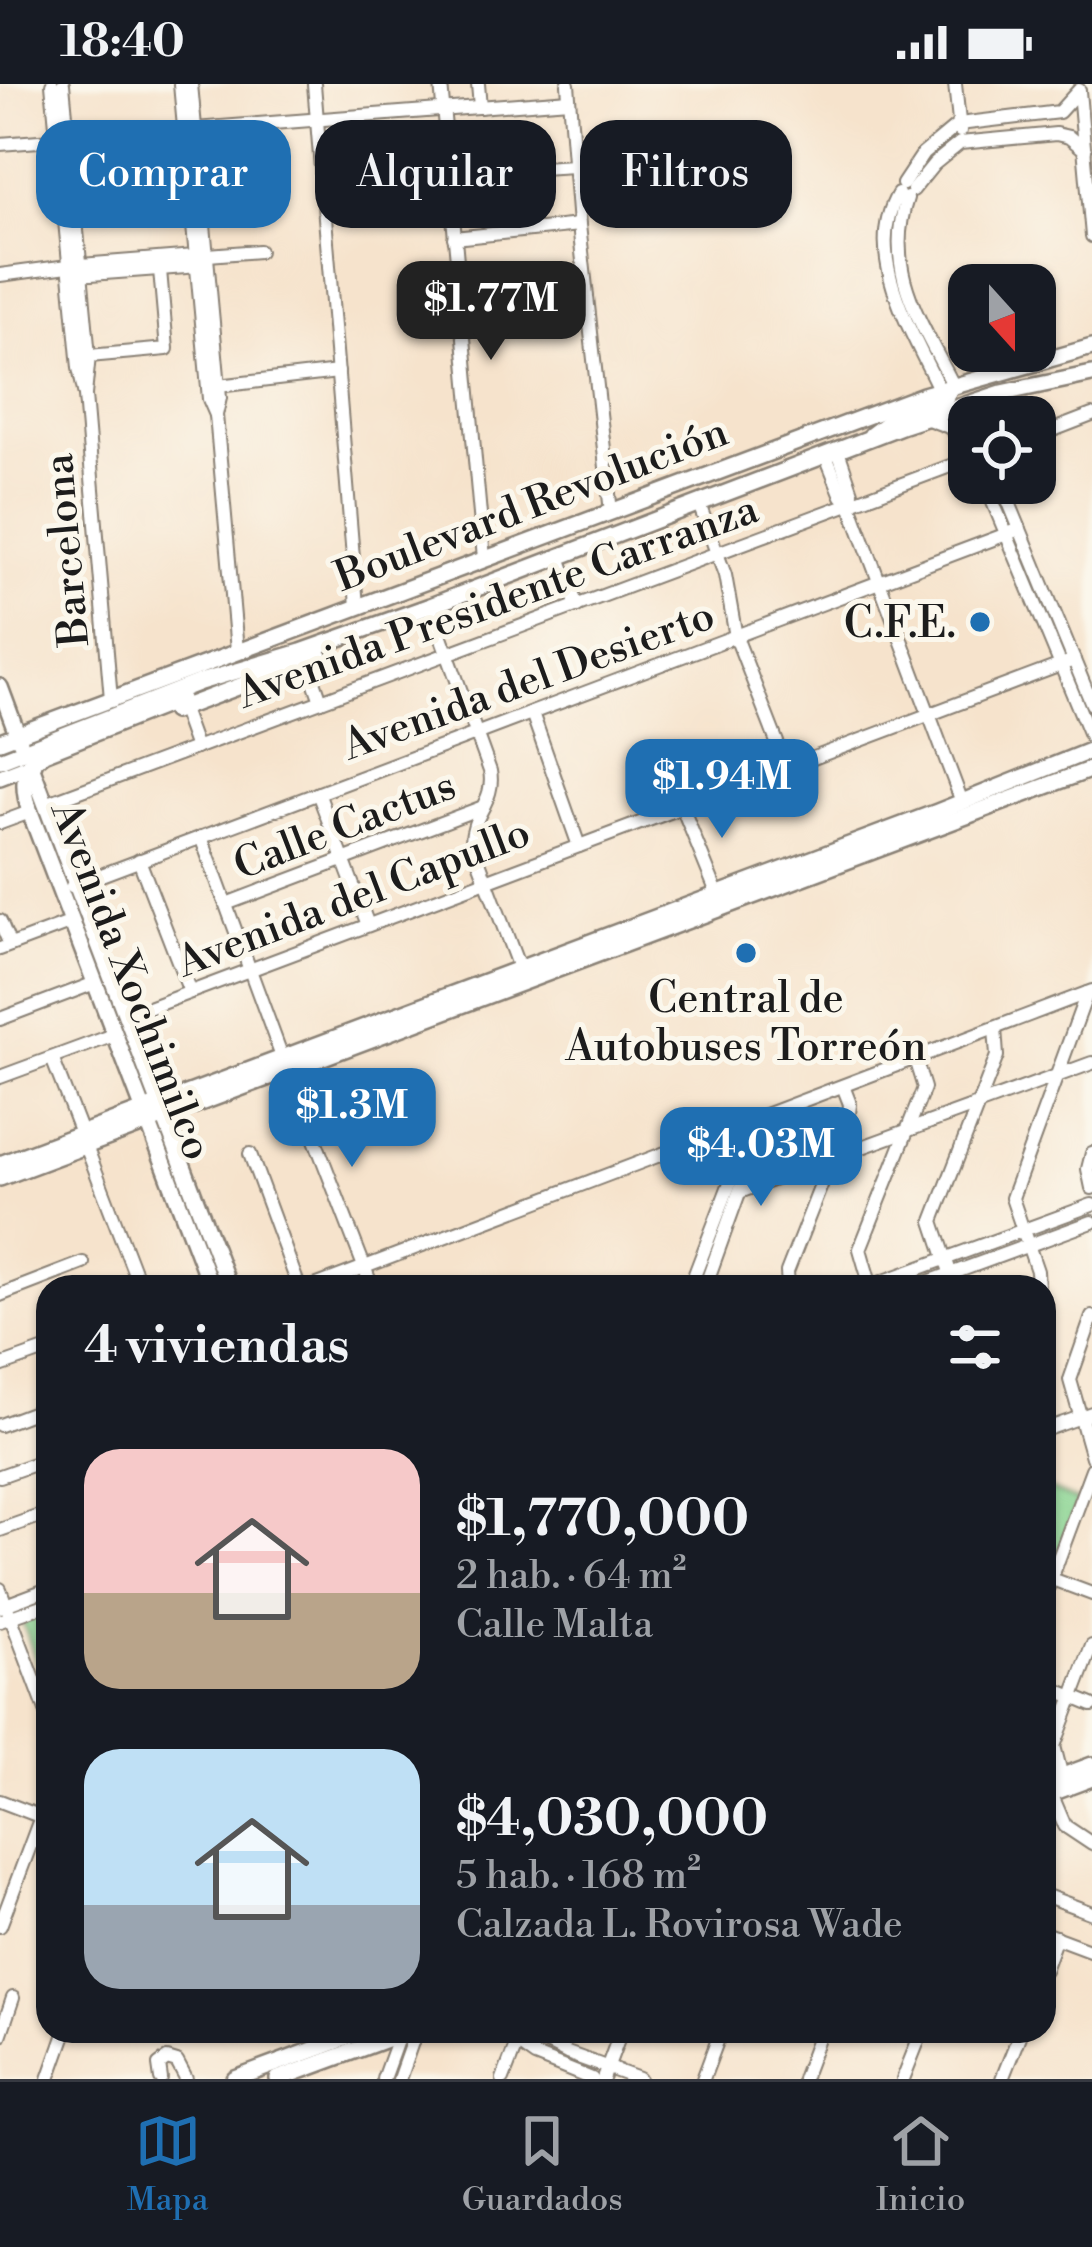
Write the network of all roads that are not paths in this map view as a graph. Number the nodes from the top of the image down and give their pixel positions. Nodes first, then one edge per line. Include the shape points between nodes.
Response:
1 (52, 84) edge
2 (63, 84) edge
3 (180, 84) edge
4 (191, 84) edge
5 (314, 84) edge
6 (441, 84) edge
7 (478, 84) edge
8 (568, 84) edge
9 (955, 84) edge
10 (1079, 87) edge
11 (569, 100) junction
12 (480, 107) junction
13 (443, 110) junction
14 (59, 120) edge
15 (63, 120) edge
16 (187, 120) edge
17 (190, 120) edge
18 (317, 120) edge
19 (338, 120) edge
20 (959, 124) junction
21 (36, 142) edge
22 (960, 142) junction
23 (0, 144) edge
24 (1085, 150) junction
25 (574, 166) junction
26 (556, 167) edge
27 (905, 191) junction
28 (578, 225) junction
29 (71, 228) edge
30 (74, 228) edge
31 (196, 228) edge
32 (199, 228) edge
33 (326, 228) edge
34 (1092, 236) edge
35 (454, 238) junction
36 (259, 251) dead end
37 (202, 260) junction
38 (159, 264) junction
39 (75, 270) junction
40 (0, 275) edge
41 (1092, 347) edge
42 (89, 356) junction
43 (338, 372) junction
44 (1092, 374) edge
45 (218, 386) junction
46 (946, 387) junction
47 (1002, 393) junction
48 (85, 396) junction
49 (1001, 396) edge
50 (216, 415) junction
51 (1092, 415) edge
52 (924, 418) junction
53 (948, 427) edge
54 (1056, 428) edge
55 (860, 442) junction
56 (832, 453) junction
57 (948, 466) edge
58 (698, 504) junction
59 (850, 504) junction
60 (997, 504) edge
61 (1006, 504) edge
62 (611, 512) junction
63 (1013, 532) junction
64 (717, 554) junction
65 (560, 557) junction
66 (484, 559) junction
67 (878, 584) junction
68 (430, 606) junction
69 (577, 606) junction
70 (357, 607) junction
71 (308, 625) junction
72 (736, 637) junction
73 (237, 652) junction
74 (447, 654) junction
75 (307, 661) junction
76 (1067, 663) junction
77 (250, 666) junction
78 (4, 698) edge
79 (111, 699) junction
80 (321, 701) junction
81 (180, 704) junction
82 (1092, 704) edge
83 (532, 713) junction
84 (927, 716) junction
85 (58, 718) junction
86 (0, 724) edge
87 (476, 734) junction
88 (1092, 740) edge
89 (0, 741) edge
90 (196, 748) junction
91 (24, 749) junction
92 (1092, 750) edge
93 (0, 760) edge
94 (787, 768) junction
95 (1092, 770) edge
96 (0, 777) edge
97 (318, 793) junction
98 (962, 802) junction
99 (48, 803) junction
100 (487, 806) junction
101 (682, 808) junction
102 (30, 812) junction
103 (937, 812) junction
104 (0, 823) edge
105 (922, 833) junction
106 (201, 837) junction
107 (579, 846) junction
108 (139, 860) junction
109 (343, 860) junction
110 (486, 881) junction
111 (78, 884) junction
112 (59, 890) junction
113 (723, 899) junction
114 (226, 904) junction
115 (0, 921) edge
116 (72, 922) junction
117 (368, 926) junction
118 (5, 947) edge
119 (519, 968) junction
120 (250, 970) junction
121 (95, 983) junction
122 (190, 992) junction
123 (1090, 992) edge
124 (444, 1005) junction
125 (127, 1016) junction
126 (0, 1019) edge
127 (994, 1028) junction
128 (115, 1035) junction
129 (52, 1058) junction
130 (916, 1059) junction
131 (285, 1063) junction
132 (1092, 1063) edge
133 (1059, 1075) junction
134 (0, 1077) edge
135 (843, 1086) junction
136 (977, 1105) junction
137 (154, 1113) junction
138 (761, 1117) junction
139 (906, 1131) junction
140 (83, 1140) junction
141 (1092, 1153) edge
142 (250, 1154) dead end
143 (834, 1157) junction
144 (0, 1164) edge
145 (0, 1178) edge
146 (1092, 1188) edge
147 (742, 1191) junction
148 (1092, 1205) edge
149 (1092, 1222) edge
150 (1022, 1231) junction
151 (1027, 1246) junction
152 (944, 1260) junction
153 (83, 1264) dead end
154 (364, 1267) junction
155 (54, 1275) edge
156 (135, 1275) edge
157 (207, 1275) edge
158 (225, 1275) edge
159 (295, 1275) edge
160 (343, 1275) edge
161 (367, 1275) edge
162 (695, 1275) edge
163 (710, 1275) edge
164 (787, 1275) edge
165 (867, 1275) edge
166 (903, 1275) edge
167 (950, 1275) edge
168 (965, 1275) edge
169 (1037, 1275) edge
170 (36, 1282) edge
171 (0, 1295) edge
172 (1092, 1316) edge
173 (36, 1352) edge
174 (0, 1366) edge
175 (36, 1412) edge
176 (1087, 1415) edge
177 (0, 1425) edge
178 (1056, 1426) edge
179 (1092, 1457) edge
180 (36, 1463) edge
181 (1092, 1469) edge
182 (0, 1476) edge
183 (36, 1517) edge
184 (0, 1530) edge
185 (1056, 1557) edge
186 (1056, 1580) edge
187 (0, 1589) edge
188 (1092, 1594) edge
189 (36, 1595) edge
190 (36, 1606) edge
191 (4, 1612) edge
192 (1092, 1646) edge
193 (36, 1685) edge
194 (1056, 1690) edge
195 (1072, 1696) junction
196 (1092, 1705) edge
197 (1056, 1740) edge
198 (1092, 1765) edge
199 (1092, 1778) edge
200 (1056, 1785) edge
201 (1056, 1786) edge
202 (1056, 1797) edge
203 (0, 1801) edge
204 (36, 1815) edge
205 (36, 1838) edge
206 (1092, 1844) edge
207 (1056, 1900) edge
208 (1092, 1913) edge
209 (0, 1926) edge
210 (1056, 1937) edge
211 (1092, 1951) edge
212 (13, 1999) dead end
213 (0, 2036) edge
214 (62, 2043) edge
215 (332, 2043) edge
216 (376, 2043) edge
217 (401, 2043) edge
218 (404, 2043) edge
219 (514, 2043) edge
220 (547, 2043) edge
221 (616, 2043) edge
222 (716, 2043) edge
223 (816, 2043) edge
224 (917, 2043) edge
225 (1016, 2043) edge
226 (516, 2045) junction
227 (605, 2073) edge
228 (49, 2079) edge
229 (161, 2079) edge
230 (186, 2079) edge
231 (235, 2079) edge
232 (278, 2079) edge
233 (383, 2079) edge
234 (399, 2079) edge
235 (503, 2079) edge
236 (592, 2079) edge
237 (639, 2079) edge
238 (703, 2079) edge
239 (803, 2079) edge
240 (903, 2079) edge
241 (1002, 2079) edge

1 - 14 street, Barcelona
2 - 15 street, Barcelona
3 - 16 street
4 - 17 street
5 - 18 street
6 - 13 street
7 - 12 street
8 - 11 street
9 - 20 street
10 - 20 street via 1059,112
10 - 24 street
11 - 12 street
11 - 25 street
12 - 13 street
13 - 19 street
13 - 35 street
20 - 22 street
20 - 27 street via 923,154
21 - 23 street
22 - 24 street via 1056,134
22 - 27 street
24 - 34 street
25 - 26 street
25 - 28 street
27 - 46 street via 897,246 906,306
28 - 35 street
28 - 62 street
29 - 39 street, Barcelona
30 - 39 street, Barcelona
31 - 37 street
32 - 37 street
33 - 43 street
35 - 66 street
36 - 37 street
37 - 38 street
37 - 45 street
37 - 50 street
38 - 39 street
38 - 42 street via 167,350
39 - 40 street
39 - 42 street, Barcelona
39 - 48 street, Barcelona
41 - 46 main road, Boulevard Revolución
42 - 48 street, Barcelona
43 - 45 street
43 - 70 street
44 - 47 main road
45 - 50 street
46 - 55 street via 947,398 886,422
46 - 62 main road, Boulevard Revolución
47 - 49 street
47 - 52 main road
48 - 79 street, Barcelona
50 - 73 street
51 - 54 street
52 - 53 street
52 - 55 main road
55 - 56 main road
56 - 58 main road
56 - 59 street
57 - 59 street, Avenida Presidente Carranza
58 - 64 street
58 - 65 main road
59 - 64 street, Avenida Presidente Carranza
59 - 67 street
60 - 63 street
61 - 63 street
62 - 65 main road via 603,531
62 - 66 main road, Boulevard Revolución
63 - 67 street, Avenida del Desierto
63 - 76 street
64 - 69 street, Avenida Presidente Carranza
64 - 72 street
65 - 68 main road
65 - 69 street
66 - 68 main road
66 - 70 main road, Boulevard Revolución
67 - 72 street, Avenida del Desierto
67 - 84 street
68 - 74 street
68 - 75 main road via 417,619
68 - 77 main road
69 - 74 street, Avenida Presidente Carranza
70 - 71 main road, Boulevard Revolución
71 - 73 main road, Boulevard Revolución
71 - 77 main road
72 - 83 street, Avenida del Desierto
72 - 94 street
73 - 79 main road, Boulevard Revolución
74 - 80 street, Avenida Presidente Carranza
74 - 87 street
75 - 80 street
75 - 81 main road
76 - 82 street
76 - 84 street, Avenida del Capullo
76 - 88 street
77 - 81 main road
77 - 91 main road
78 - 85 main road via 29,717
78 - 86 main road
78 - 91 main road
79 - 85 main road, Boulevard Revolución
80 - 90 street, Avenida Presidente Carranza
81 - 90 street
81 - 91 main road
83 - 87 street, Avenida del Desierto
83 - 107 street
84 - 94 street, Avenida del Capullo
84 - 98 street
85 - 91 main road, Boulevard Revolución
87 - 97 street, Avenida del Desierto
87 - 100 street via 493,786
89 - 91 main road, Boulevard Revolución
90 - 99 street, Avenida Presidente Carranza
91 - 93 main road
91 - 96 main road
91 - 99 main road, Avenida Xochimilco
91 - 102 main road, Avenida Xochimilco
92 - 98 main road
94 - 101 street, Avenida del Capullo
95 - 105 main road
97 - 106 street, Avenida del Desierto
97 - 109 street
98 - 103 main road
99 - 111 main road, Avenida Xochimilco
100 - 109 street, Calle Cactus
100 - 110 street via 471,834
101 - 107 street, Avenida del Capullo
101 - 113 street
102 - 104 street
102 - 112 main road, Avenida Xochimilco
103 - 105 main road
103 - 113 main road
105 - 113 main road
106 - 108 street, Avenida del Desierto
106 - 114 street
107 - 110 street, Avenida del Capullo
108 - 111 street, Avenida del Desierto
108 - 122 street
109 - 114 street, Calle Cactus
109 - 117 street
110 - 117 street, Avenida del Capullo
110 - 119 street
111 - 112 street, Avenida del Desierto
111 - 125 main road, Avenida Xochimilco
112 - 116 main road, Avenida Xochimilco
113 - 119 main road
113 - 124 main road via 655,933
114 - 120 street
115 - 118 street
116 - 118 street
116 - 121 main road, Avenida Xochimilco
117 - 120 street, Avenida del Capullo
119 - 124 main road
120 - 122 street, Avenida del Capullo
120 - 131 street
121 - 126 street
121 - 128 main road, Avenida Xochimilco
122 - 125 street, Avenida del Capullo
123 - 127 street
123 - 133 street
124 - 131 main road
125 - 137 main road, Avenida Xochimilco
127 - 130 street
127 - 136 street via 997,1056
128 - 129 street
128 - 137 main road, Avenida Xochimilco
129 - 134 street
129 - 140 street
130 - 135 street
130 - 139 street via 924,1088
131 - 137 main road
131 - 154 street
132 - 133 street
133 - 136 street
133 - 150 street via 1014,1188
135 - 138 street
135 - 143 street via 850,1109
136 - 139 street
136 - 152 street via 935,1212
137 - 140 main road
137 - 157 main road, Avenida Xochimilco
137 - 158 main road, Avenida Xochimilco
138 - 147 street
138 - 154 street
138 - 162 street
139 - 143 street
139 - 165 street via 860,1249
140 - 144 main road
140 - 145 main road
140 - 156 street
141 - 146 street
142 - 159 street
143 - 147 street
143 - 164 street
147 - 163 street
148 - 150 street
149 - 151 street
150 - 151 street
150 - 152 street
151 - 168 street
151 - 169 street
152 - 166 street
152 - 167 street
153 - 155 street
154 - 160 street
154 - 161 street
170 - 171 street
172 - 176 street via 1070,1371
173 - 174 street
175 - 177 street
176 - 178 street
176 - 179 street
180 - 182 street
181 - 185 street
183 - 184 street
186 - 188 street
187 - 191 street
189 - 191 street
190 - 191 street
191 - 193 street
192 - 195 street
194 - 195 street
195 - 196 street
195 - 197 street
198 - 200 main road
199 - 201 main road
202 - 206 street via 1065,1826
203 - 204 street
205 - 209 street
207 - 208 street
210 - 211 street
212 - 213 street
214 - 228 street
215 - 231 main road
216 - 232 main road
217 - 233 street
218 - 234 street
219 - 226 street
220 - 227 street
221 - 227 street
222 - 238 street
223 - 239 street
224 - 240 street
225 - 241 street
226 - 235 street
226 - 236 street
227 - 237 street
229 - 230 street via 167,2059

